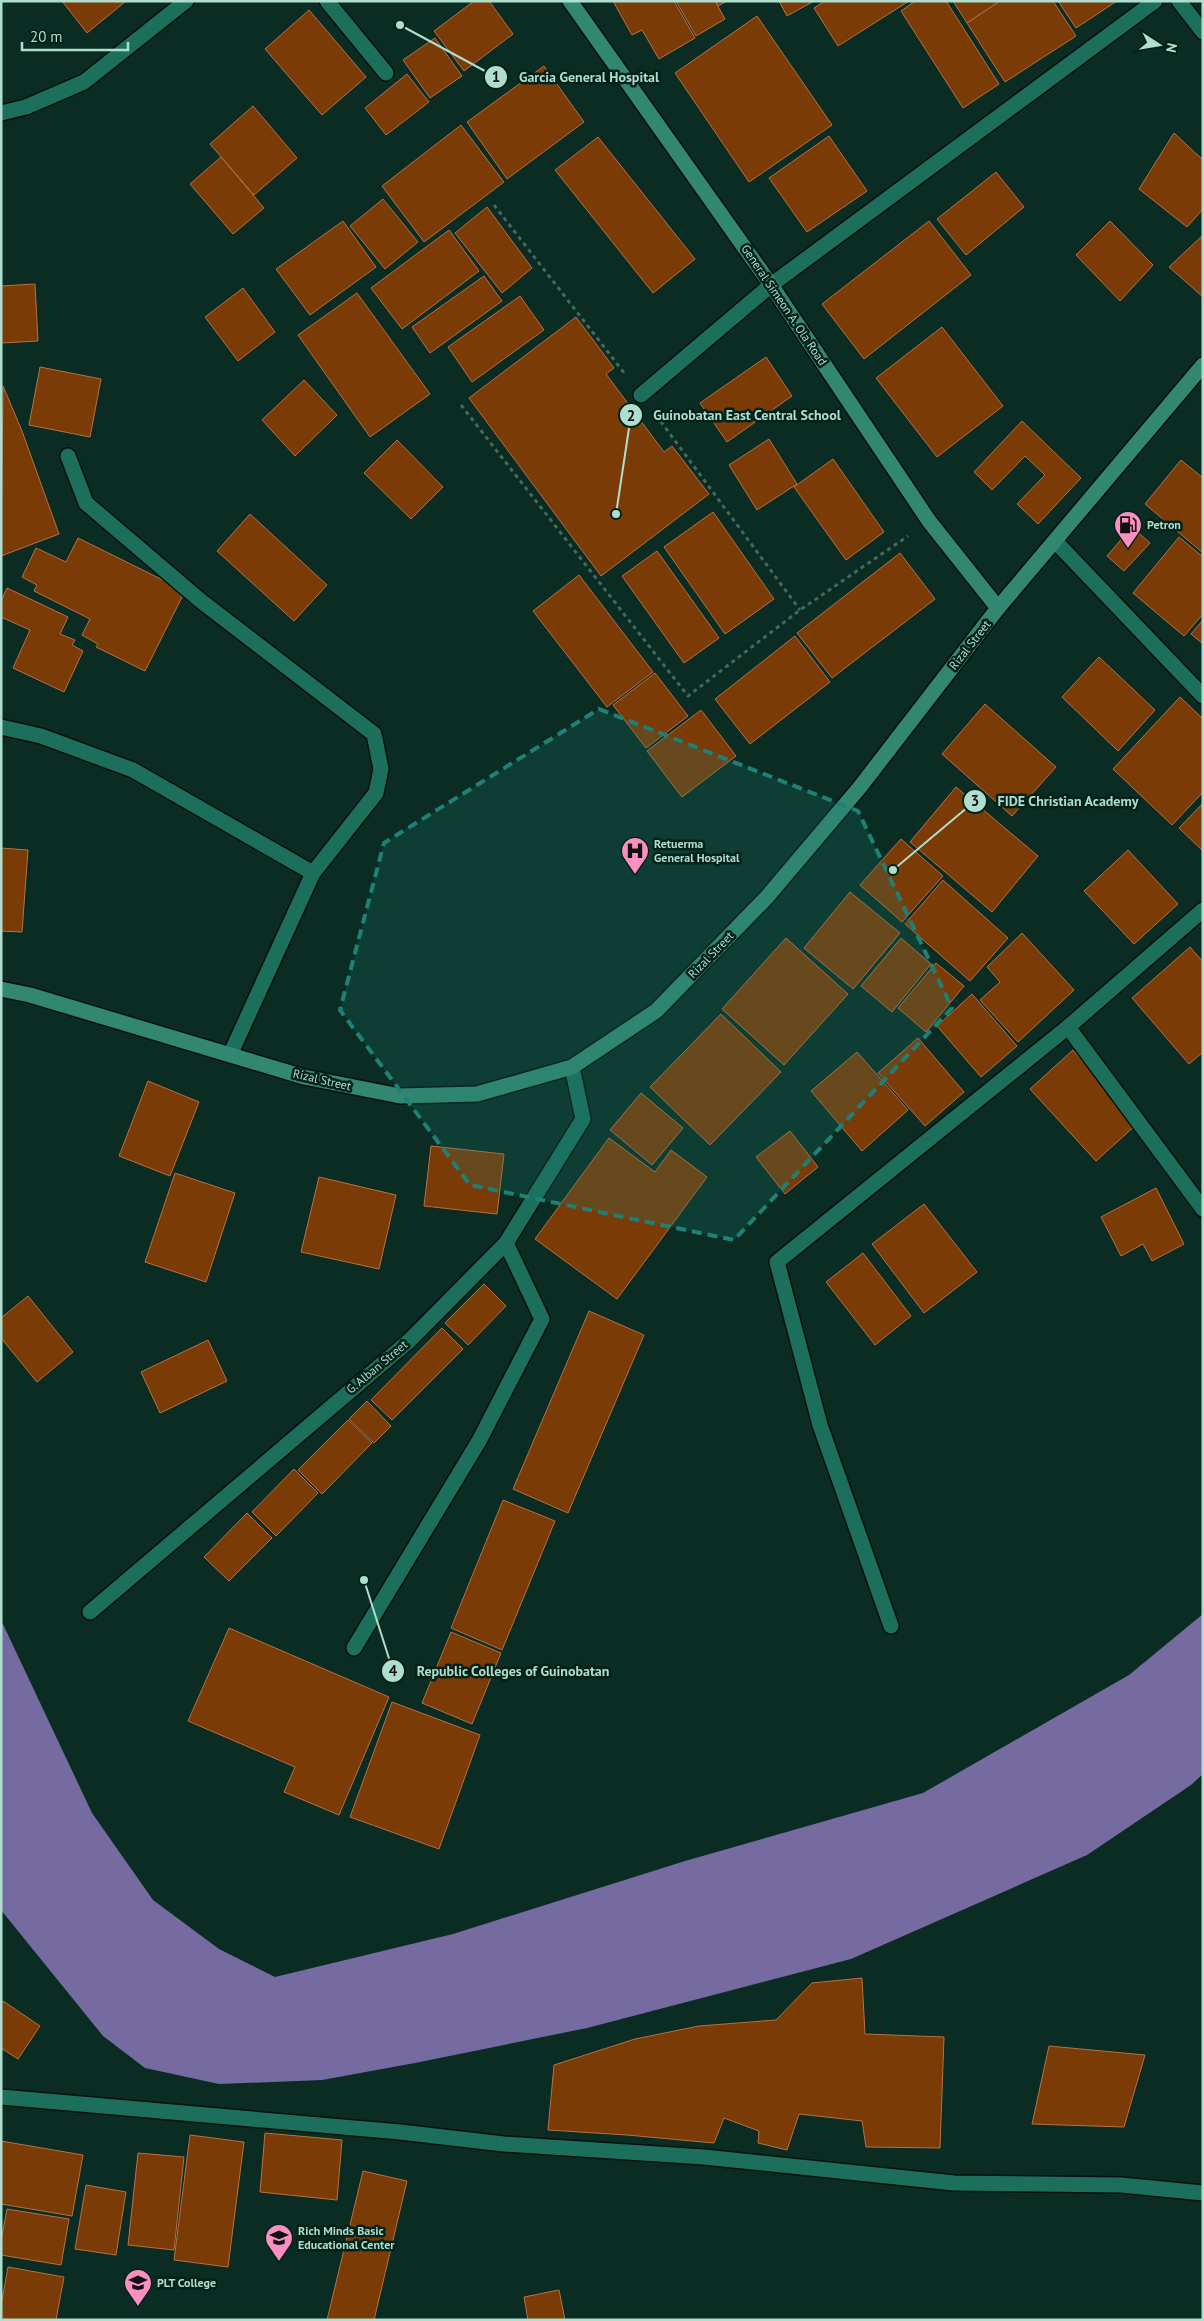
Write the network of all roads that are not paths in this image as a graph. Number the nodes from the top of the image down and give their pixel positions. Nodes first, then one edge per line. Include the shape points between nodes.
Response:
1 (186, 1) edge
2 (327, 1) edge
3 (570, 1) edge
4 (1155, 1) edge
5 (1179, 1) edge
6 (1203, 32) edge
7 (386, 73) dead end
8 (1, 113) edge
9 (771, 285) junction
10 (1203, 365) edge
11 (640, 395) road end
12 (68, 456) dead end
13 (1055, 541) junction
14 (998, 608) junction
15 (1203, 696) edge
16 (1, 727) edge
17 (313, 873) junction
18 (1203, 910) edge
19 (1, 990) edge
20 (1068, 1027) junction
21 (230, 1055) junction
22 (572, 1067) junction
23 (1203, 1209) edge
24 (506, 1243) junction
25 (90, 1612) dead end
26 (891, 1626) dead end
27 (354, 1648) dead end
28 (1, 2097) edge
29 (1203, 2193) edge

1 - 8 street via 84,82 26,107
2 - 7 street
3 - 9 main road, General Simeon A. Ola Road
4 - 9 street
5 - 6 street
9 - 11 street
9 - 14 main road, General Simeon A. Ola Road via 929,521
10 - 13 main road, Rizal Street
12 - 17 street via 86,503 202,601 374,734 381,769 376,792
13 - 14 main road, Rizal Street
13 - 15 street
14 - 22 main road, Rizal Street via 860,787 767,897 656,1011
16 - 17 street via 40,736 134,770
17 - 21 street
18 - 20 street
19 - 21 main road, Rizal Street via 30,995
20 - 23 street
20 - 26 street via 777,1262 820,1425
21 - 22 main road, Rizal Street via 304,1077 400,1096 477,1094
22 - 24 street, G. Alban Street via 583,1119
24 - 25 street, G. Alban Street via 409,1341
24 - 27 street via 542,1319 479,1441
28 - 29 street via 504,2144 704,2157 954,2183 1121,2185

